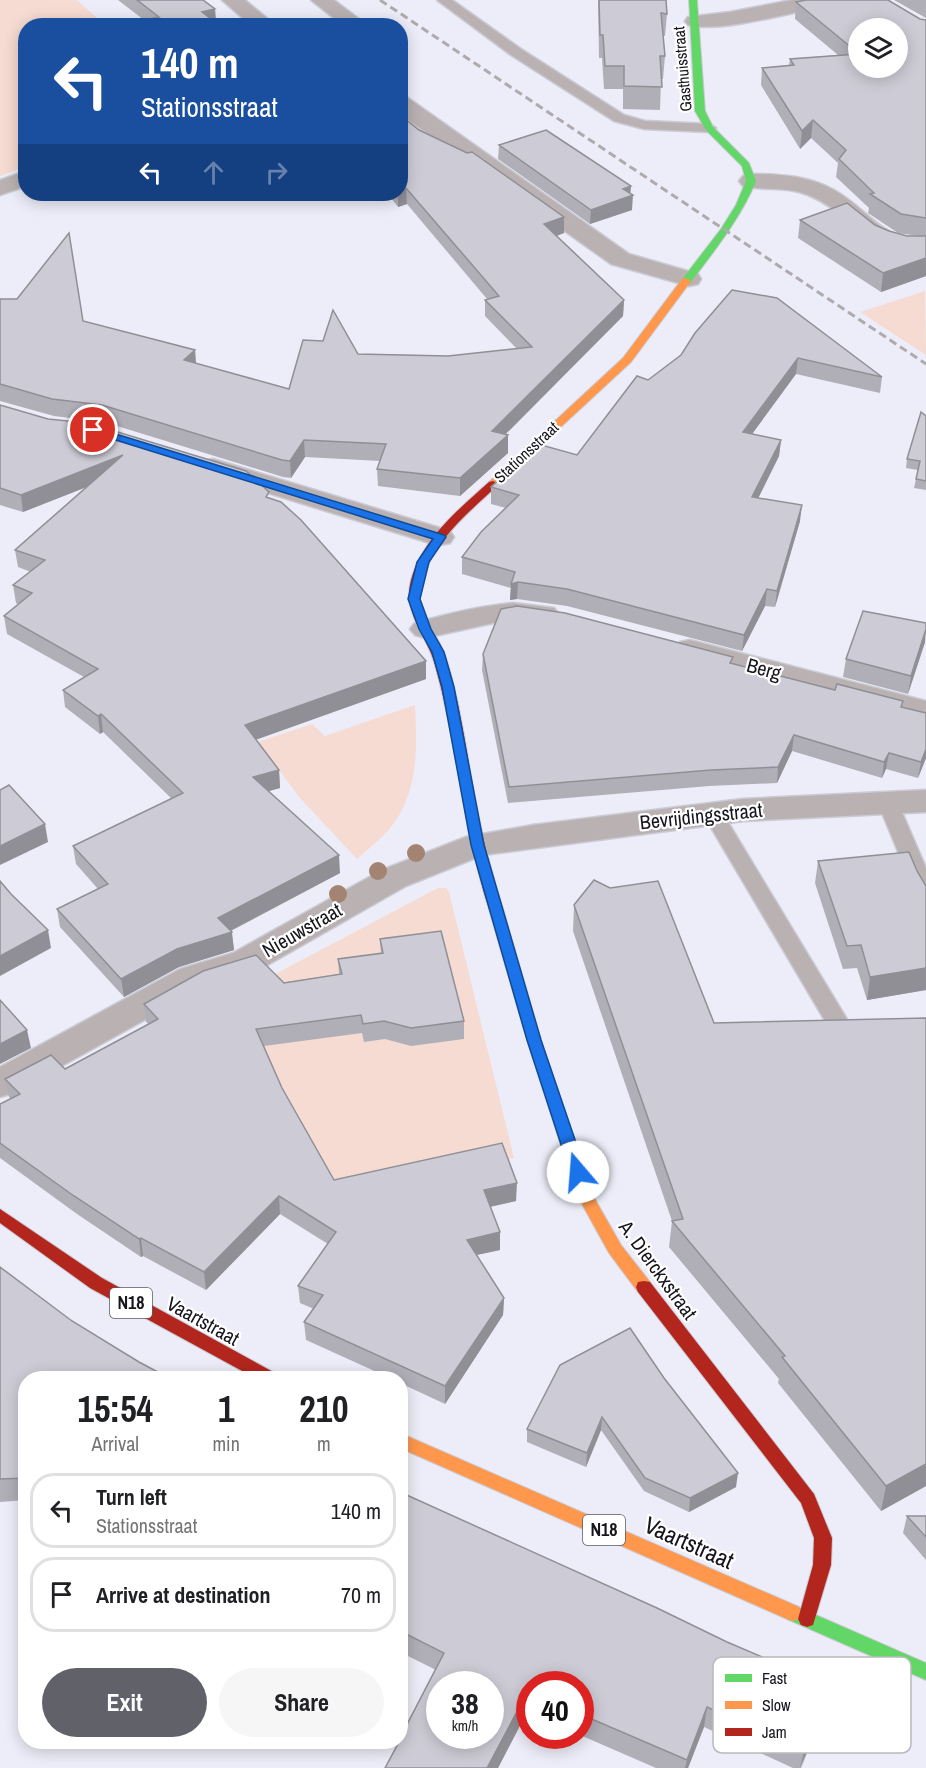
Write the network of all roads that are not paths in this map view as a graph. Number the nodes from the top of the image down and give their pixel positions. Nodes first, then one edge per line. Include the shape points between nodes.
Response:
1 (232, 0) edge
2 (321, 0) edge
3 (444, 0) edge
4 (693, 0) edge
5 (824, 0) edge
6 (256, 18) edge
7 (347, 18) edge
8 (695, 21) junction
9 (408, 109) edge
10 (709, 128) junction
11 (18, 181) edge
12 (752, 181) junction
13 (0, 188) edge
14 (926, 246) edge
15 (689, 279) junction
16 (189, 459) edge
17 (440, 537) junction
18 (566, 617) edge
19 (425, 629) junction
20 (667, 644) edge
21 (926, 711) edge
22 (926, 801) edge
23 (888, 803) junction
24 (713, 814) junction
25 (477, 845) junction
26 (926, 893) edge
27 (868, 1028) edge
28 (0, 1083) edge
29 (0, 1215) edge
30 (256, 1371) edge
31 (408, 1444) edge
32 (807, 1619) junction
33 (894, 1657) edge
34 (911, 1664) edge
35 (926, 1671) edge

1 - 6 street
2 - 7 street
3 - 10 lane via 619,118 644,125
4 - 8 street, Gasthuisstraat
5 - 8 street
8 - 10 street, Gasthuisstraat via 700,111
9 - 15 street via 620,258
10 - 12 street, Gasthuisstraat via 746,165
11 - 13 street
12 - 14 street via 791,183 813,189 836,201 883,241 914,248
12 - 15 street via 741,205
15 - 17 street, Stationsstraat via 627,360
16 - 17 street
17 - 19 street, A. Dierckxstraat via 417,579 414,599
18 - 19 street via 517,610
19 - 25 street, A. Dierckxstraat via 438,652 448,687
20 - 21 street, Berg
22 - 23 street, Bevrijdingsstraat
23 - 24 street, Bevrijdingsstraat
23 - 26 lane
24 - 25 street, Bevrijdingsstraat
24 - 27 lane via 842,1030
25 - 28 street, Nieuwstraat via 394,878 245,962 192,978
25 - 32 street, A. Dierckxstraat via 534,1040 585,1195 615,1249 808,1499 824,1538 822,1565
29 - 30 street, Vaartstraat / N18 via 96,1283
31 - 32 street, Vaartstraat / N18
32 - 33 street, Vaartstraat / N18
34 - 35 street, Vaartstraat / N18

